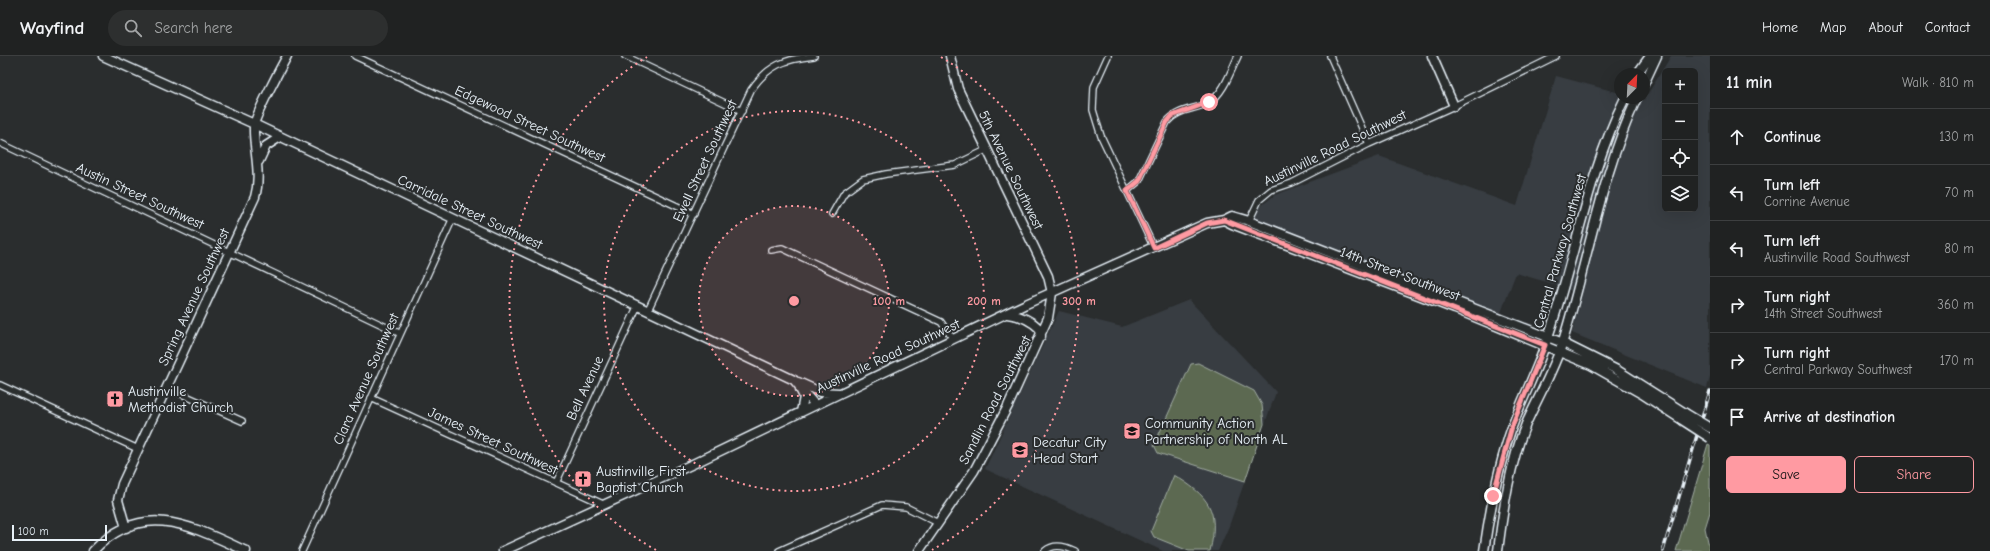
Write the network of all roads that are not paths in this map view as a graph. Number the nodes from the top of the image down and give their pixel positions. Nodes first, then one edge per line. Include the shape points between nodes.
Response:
1 (103, 56) edge
2 (287, 56) edge
3 (355, 56) edge
4 (625, 56) edge
5 (814, 56) edge
6 (950, 56) edge
7 (1108, 56) edge
8 (1238, 56) edge
9 (1330, 56) edge
10 (1432, 56) edge
11 (1556, 56) edge
12 (1650, 56) edge
13 (1657, 56) edge
14 (1545, 58) edge
15 (1641, 68) edge
16 (1650, 71) edge
17 (1622, 104) edge
18 (1635, 104) edge
19 (1454, 106) junction
20 (742, 111) junction
21 (254, 124) junction
22 (280, 137) junction
23 (0, 143) edge
24 (1369, 144) junction
25 (986, 150) junction
26 (258, 166) junction
27 (1127, 191) junction
28 (694, 214) junction
29 (832, 214) dead end
30 (453, 218) junction
31 (1224, 220) junction
32 (1249, 221) junction
33 (1154, 248) junction
34 (770, 250) dead end
35 (229, 251) junction
36 (1052, 293) junction
37 (638, 305) junction
38 (648, 310) junction
39 (1007, 314) junction
40 (400, 334) junction
41 (1041, 336) junction
42 (953, 339) junction
43 (1547, 341) junction
44 (1563, 343) junction
45 (1559, 351) junction
46 (794, 380) junction
47 (0, 385) edge
48 (166, 387) junction
49 (840, 393) junction
50 (371, 398) junction
51 (815, 405) junction
52 (801, 412) junction
53 (1684, 416) junction
54 (242, 421) dead end
55 (1710, 428) edge
56 (1710, 438) edge
57 (138, 449) junction
58 (556, 483) junction
59 (605, 505) junction
60 (938, 523) junction
61 (126, 528) junction
62 (93, 551) edge
63 (246, 551) edge
64 (302, 551) edge
65 (503, 551) edge
66 (779, 551) edge
67 (919, 551) edge
68 (1045, 551) edge
69 (1075, 551) edge
70 (1484, 551) edge
71 (1498, 551) edge

1 - 21 street, Carridale Street Southwest
2 - 21 street
3 - 28 street, Edgewood Street Southwest
4 - 20 street
5 - 20 street, Ewell Street Southwest via 779,63 766,72 751,90
6 - 25 street, 5th Avenue Southwest via 958,89
7 - 27 street via 1094,87 1093,110 1101,136
8 - 27 street via 1215,98 1172,116 1167,122 1139,181
9 - 24 street
10 - 19 street
11 - 14 street, Austinville Road Southwest
12 - 15 street
13 - 16 street
14 - 19 street, Austinville Road Southwest
17 - 43 street, Central Parkway Southwest via 1604,144
18 - 44 street, Central Parkway Southwest via 1616,149
19 - 24 street, Austinville Road Southwest
20 - 28 street, Ewell Street Southwest
21 - 22 street, Carridale Street Southwest
21 - 26 street, Spring Avenue Southwest
22 - 26 street via 272,140 263,149
22 - 30 street, Carridale Street Southwest
23 - 35 street, Austin Street Southwest
24 - 32 street, Austinville Road Southwest via 1292,183 1271,190 1259,200
25 - 29 street via 955,165 863,179 844,193
25 - 36 street, 5th Avenue Southwest via 1048,276
26 - 35 street, Spring Avenue Southwest via 255,197
27 - 33 street
28 - 38 street, Ewell Street Southwest
30 - 37 street, Carridale Street Southwest
30 - 40 street, Clara Avenue Southwest
31 - 32 street, Austinville Road Southwest via 1232,216
31 - 33 street, Austinville Road Southwest via 1207,223
31 - 43 street, 14th Street Southwest
32 - 43 street, 14th Street Southwest
33 - 36 street, Austinville Road Southwest
34 - 42 street via 782,248 941,322
35 - 40 street, Austin Street Southwest
35 - 48 street, Spring Avenue Southwest
36 - 39 street, Austinville Road Southwest
36 - 41 street, Sandlin Road Southwest via 1048,318
37 - 38 street, Carridale Street Southwest
37 - 58 street, Bell Avenue
38 - 46 street, Carridale Street Southwest
39 - 41 street via 1020,316 1032,322 1040,329
39 - 42 street, Austinville Road Southwest
40 - 50 street, Clara Avenue Southwest
41 - 60 street, Sandlin Road Southwest via 981,460
42 - 49 street, Austinville Road Southwest
43 - 44 street, 14th Street Southwest
43 - 45 street, 14th Street Southwest
43 - 70 street, Central Parkway Southwest via 1512,426 1494,488
44 - 45 street, Central Parkway Southwest
44 - 53 street, 14th Street Southwest via 1617,370
45 - 53 street, 14th Street Southwest via 1591,365
45 - 71 street, Central Parkway Southwest via 1526,426 1509,484
46 - 49 street via 820,392
46 - 51 street, Carridale Street Southwest
46 - 52 street via 804,397
47 - 57 street
48 - 54 street
48 - 57 street, Spring Avenue Southwest
49 - 51 street, Austinville Road Southwest
50 - 58 street, James Street Southwest
50 - 64 street, Clara Avenue Southwest
51 - 52 street, Austinville Road Southwest
52 - 59 street, Austinville Road Southwest
53 - 55 street, 14th Street Southwest, bridge
53 - 56 street, 14th Street Southwest, bridge
57 - 61 street, Spring Avenue Southwest via 122,484 118,500
58 - 59 street, James Street Southwest
59 - 65 street, Austinville Road Southwest
60 - 66 street via 906,507 882,505
60 - 67 street, Sandlin Road Southwest
61 - 62 street via 108,538
61 - 63 street via 150,521 182,523
68 - 69 street via 1056,546 1064,546

